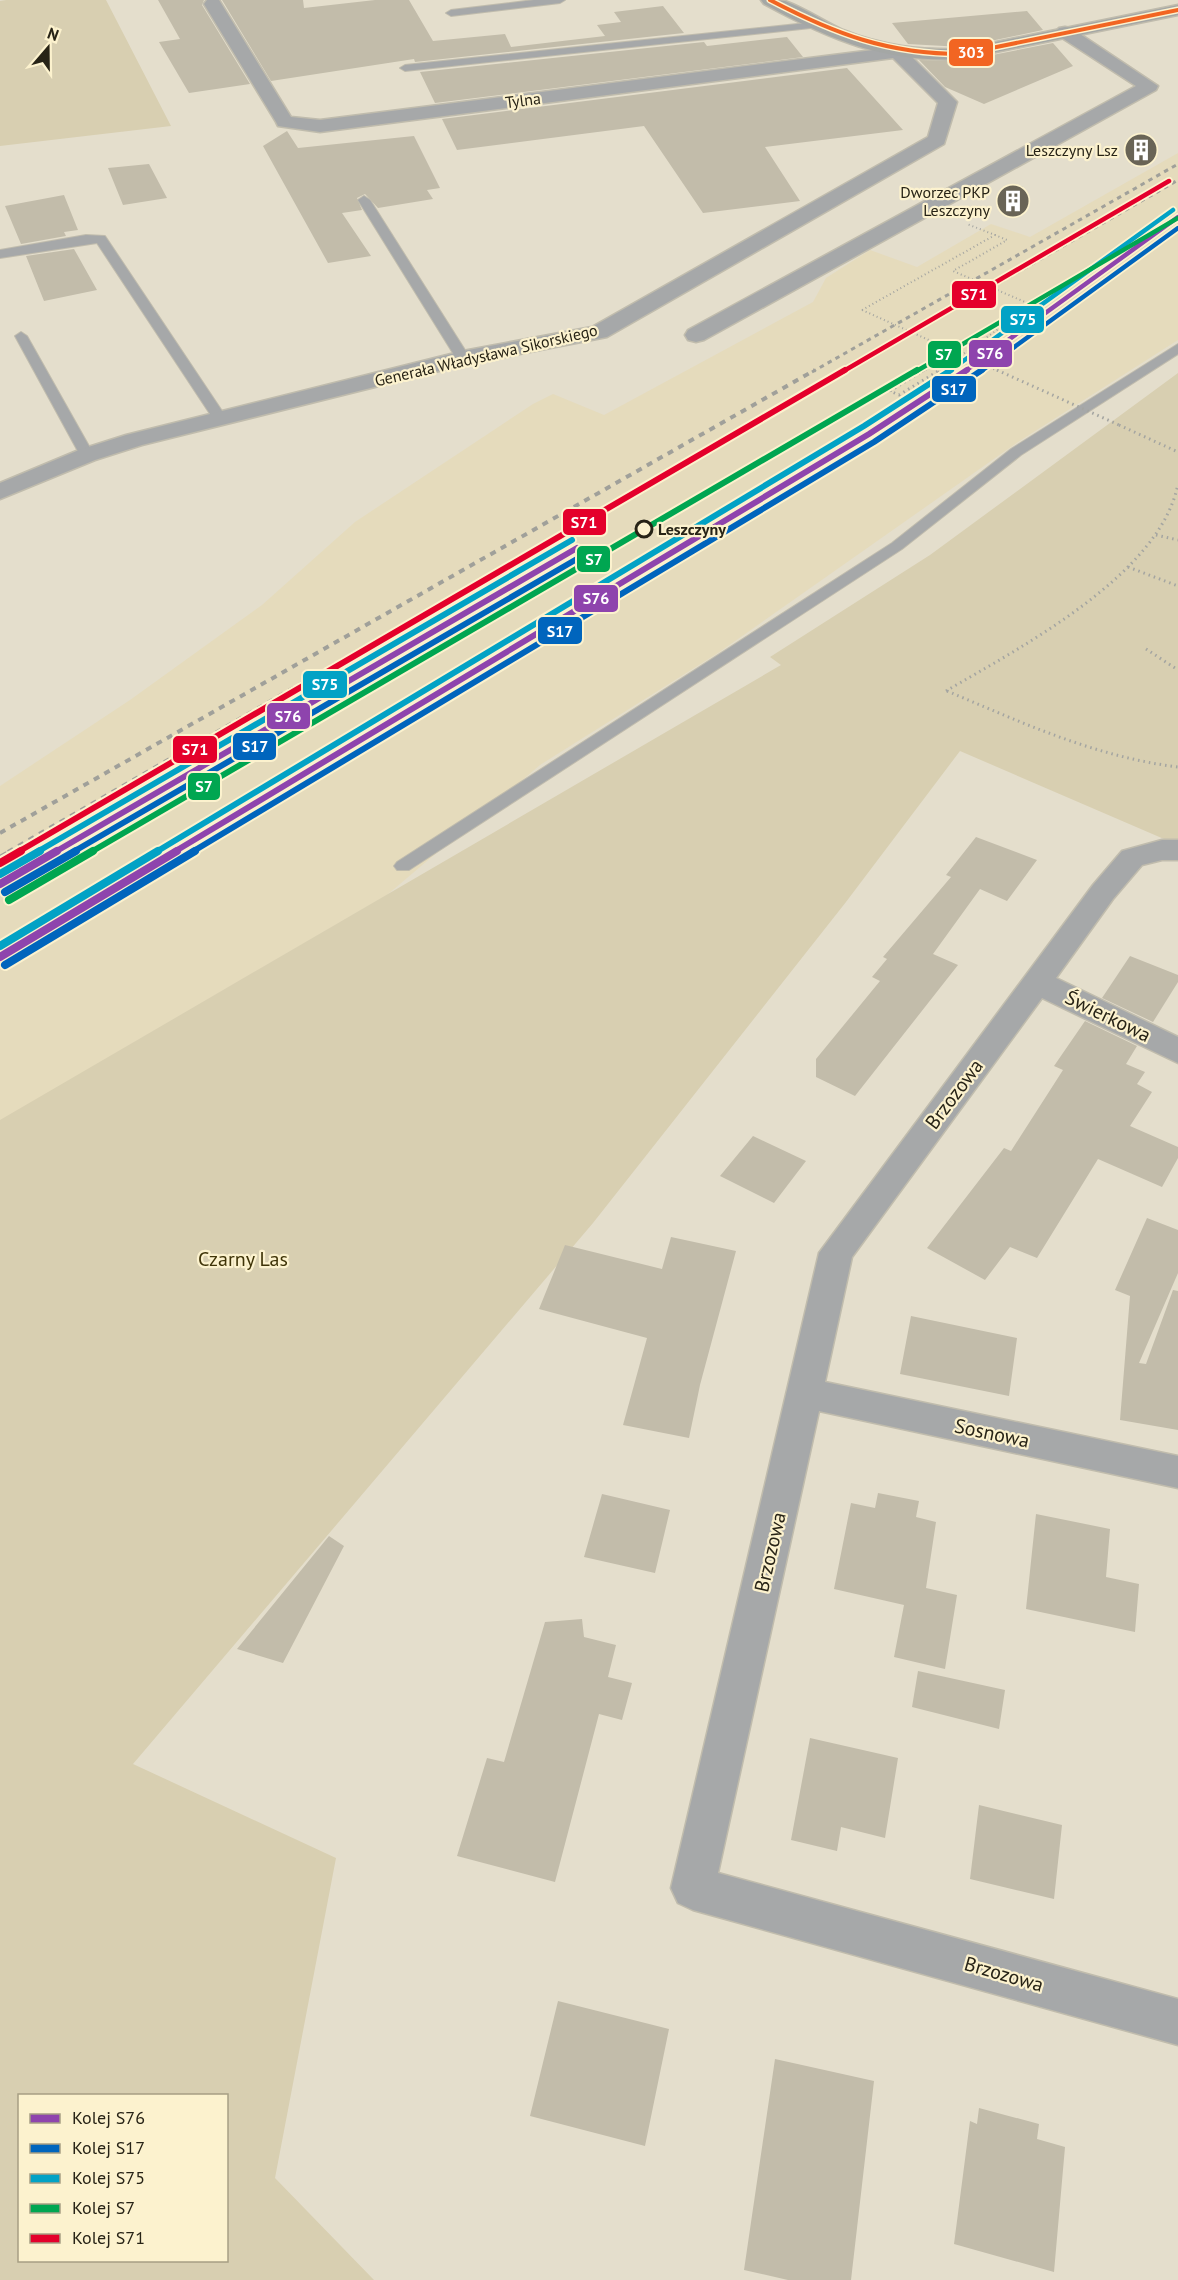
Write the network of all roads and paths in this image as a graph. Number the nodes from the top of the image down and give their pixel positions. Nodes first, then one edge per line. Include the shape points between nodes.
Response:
1 (560, 0) edge
2 (770, 0) edge
3 (213, 4) dead end
4 (1178, 10) edge
5 (450, 13) dead end
6 (816, 25) junction
7 (1065, 32) junction
8 (897, 52) junction
9 (405, 68) dead end
10 (364, 200) dead end
11 (994, 235) dead end
12 (0, 254) edge
13 (914, 281) dead end
14 (696, 335) dead end
15 (21, 336) dead end
16 (1178, 348) edge
17 (954, 351) junction
18 (463, 358) junction
19 (219, 417) junction
20 (1178, 452) edge
21 (87, 455) junction
22 (1178, 484) edge
23 (0, 492) edge
24 (1156, 535) junction
25 (1178, 540) edge
26 (1128, 567) junction
27 (1178, 586) edge
28 (1146, 649) dead end
29 (1178, 670) edge
30 (1178, 767) edge
31 (1178, 850) edge
32 (402, 866) dead end
33 (1037, 982) junction
34 (1178, 1051) edge
35 (806, 1393) junction
36 (1178, 1472) edge
37 (1178, 2022) edge

1 - 5 lane
2 - 6 street
3 - 8 street, Tylna via 285,122 320,126
4 - 7 street
6 - 8 street via 862,44
6 - 9 lane
7 - 8 street via 962,54
7 - 14 street via 1149,86
8 - 18 street, Generała Władysława Sikorskiego via 948,102 937,140 599,332
10 - 18 lane
11 - 17 path via 1007,240 953,271 1032,305 957,360 899,395 890,391
12 - 19 lane via 101,239
13 - 17 path, bridge via 862,310
15 - 21 lane
16 - 32 lane via 1016,452 897,546
17 - 20 path, bridge
18 - 19 street, Generała Władysława Sikorskiego
19 - 21 street, Generała Władysława Sikorskiego
21 - 23 street, Generała Władysława Sikorskiego
22 - 24 path via 1168,517
24 - 25 path
24 - 26 path
26 - 27 path
26 - 30 path via 1048,627 946,691 1112,756
28 - 29 path
31 - 33 street, Brzozowa via 1132,858
33 - 34 street, Świerkowa
33 - 35 street, Brzozowa via 836,1253
35 - 36 street, Sosnowa
35 - 37 street, Brzozowa via 693,1888

